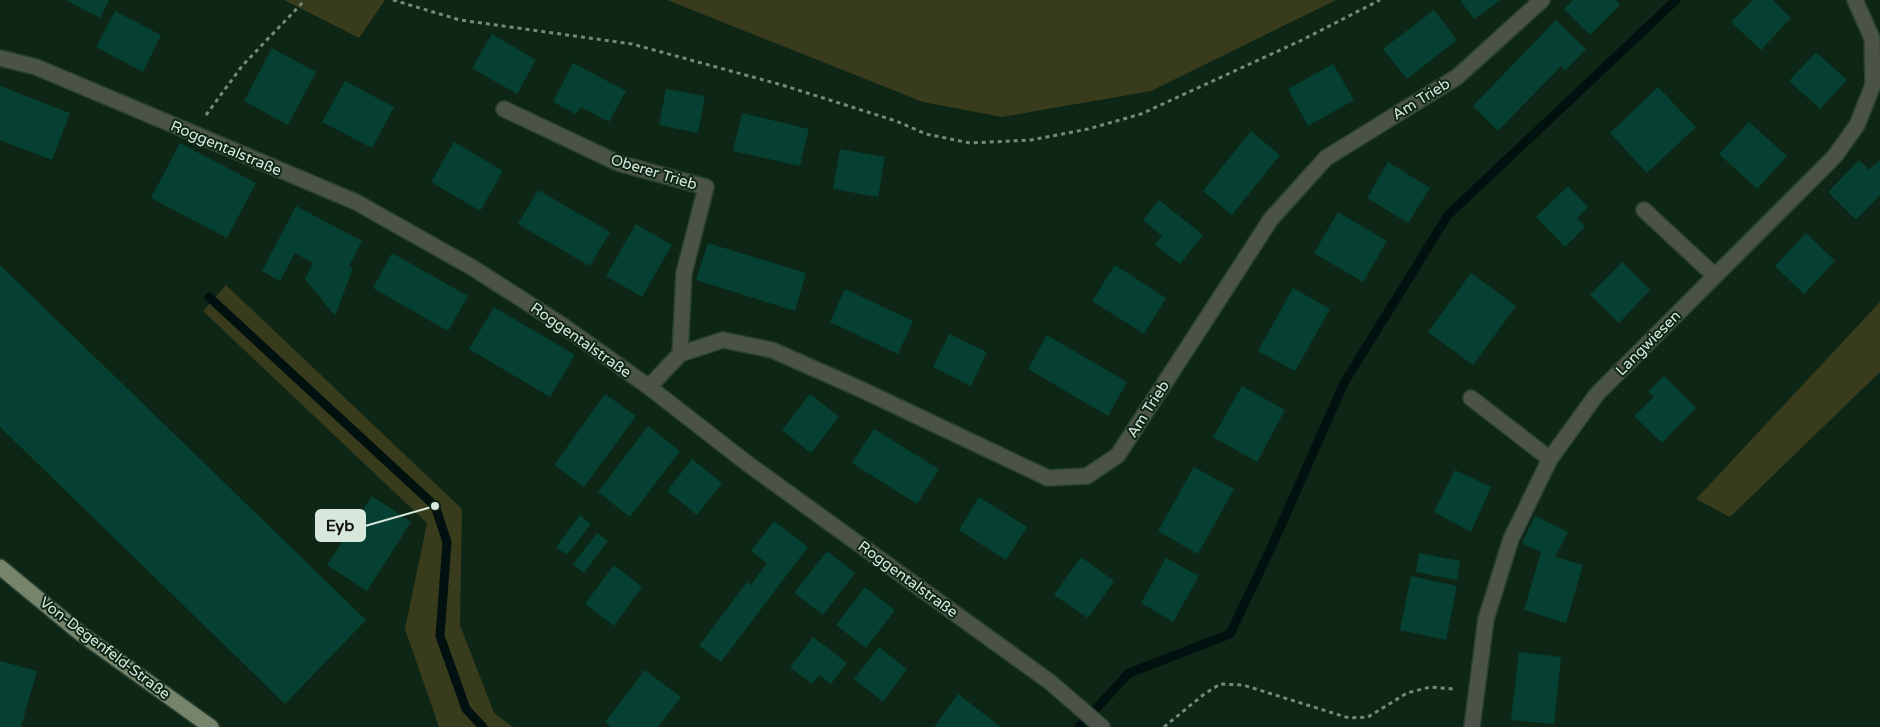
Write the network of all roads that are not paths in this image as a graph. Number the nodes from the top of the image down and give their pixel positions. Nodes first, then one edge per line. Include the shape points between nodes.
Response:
1 (1542, 0) edge
2 (1855, 0) edge
3 (0, 58) edge
4 (504, 109) dead end
5 (1644, 210) dead end
6 (1715, 276) junction
7 (680, 354) junction
8 (649, 388) junction
9 (1471, 398) dead end
10 (1550, 458) junction
11 (0, 566) edge
12 (211, 727) edge
13 (1102, 727) edge
14 (1472, 727) edge

1 - 7 street, Am Trieb via 1457,77 1326,158 1272,219 1118,455 1087,476 1048,478 772,350 723,340
2 - 6 street, Langwiesen via 1872,38 1873,85 1857,125 1835,156
3 - 8 street, Roggentalstraße via 36,67 356,202 473,268 562,325
4 - 7 street, Oberer Trieb via 618,163 706,187 684,273
5 - 6 street
6 - 10 street, Langwiesen via 1597,394
7 - 8 street, Am Trieb
8 - 13 street, Roggentalstraße via 748,464 1050,682
9 - 10 street
10 - 14 street, Langwiesen via 1511,539 1486,619
11 - 12 main road, Von-Degenfeld-Straße via 80,633

